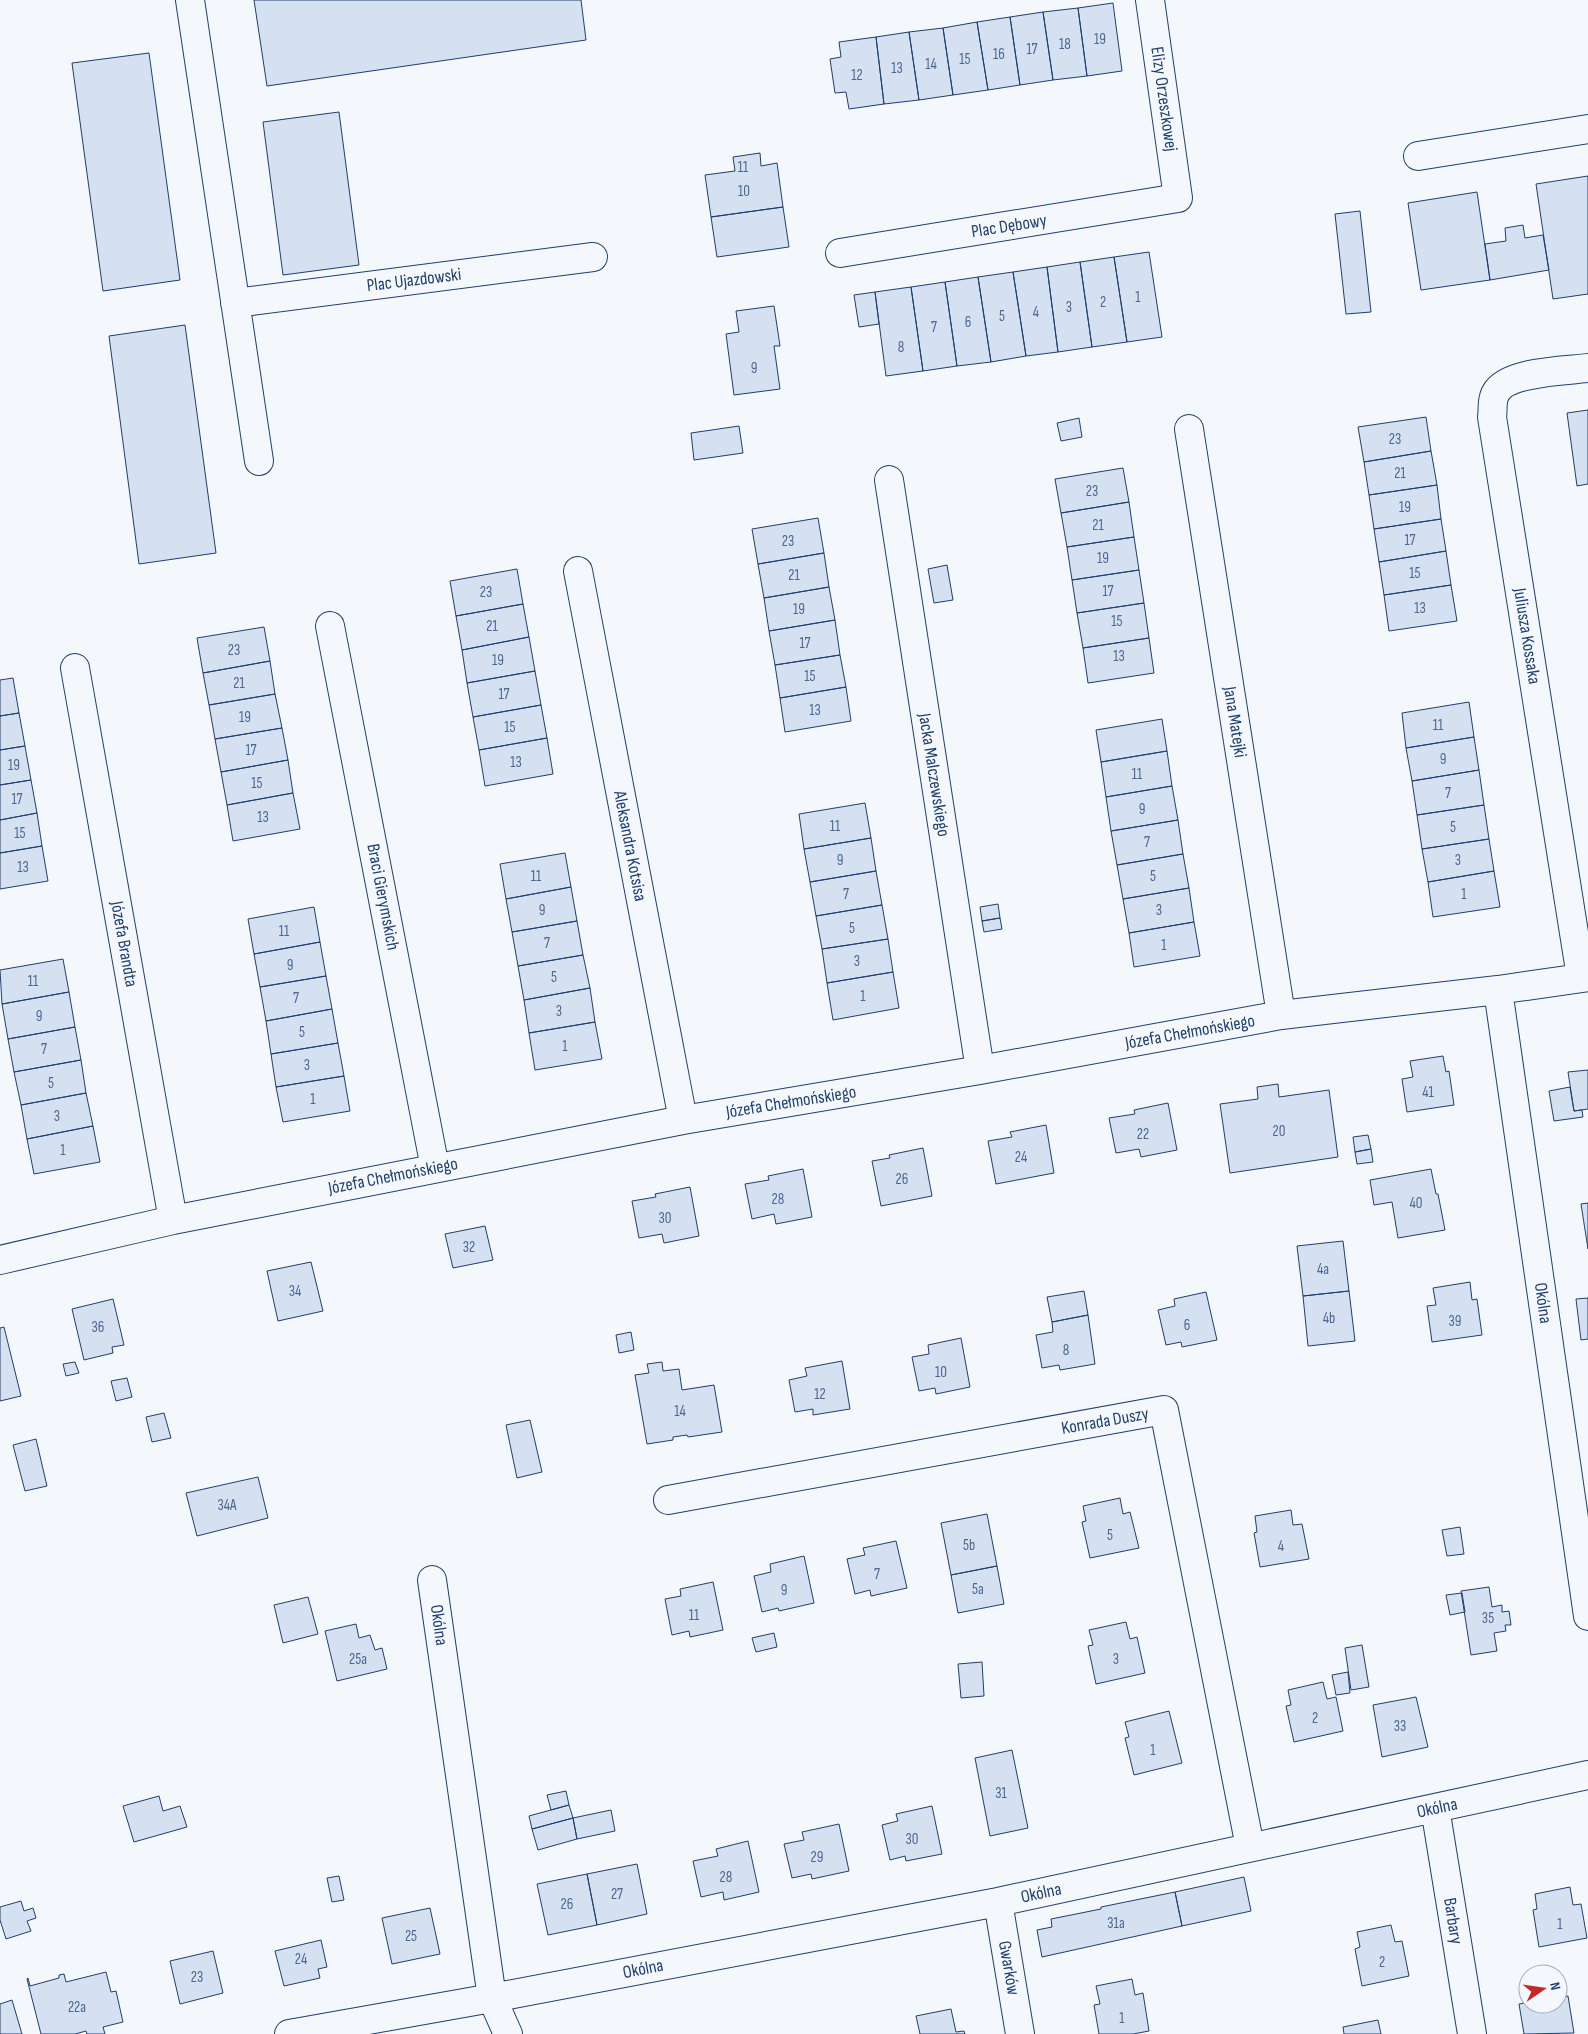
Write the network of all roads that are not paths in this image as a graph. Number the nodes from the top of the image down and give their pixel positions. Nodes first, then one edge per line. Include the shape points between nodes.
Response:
1 (190, 0) edge
2 (1150, 0) edge
3 (1588, 129) edge
4 (1418, 156) dead end
5 (1178, 198) joint
6 (840, 253) dead end
7 (593, 257) dead end
8 (235, 303) junction
9 (1588, 368) edge
10 (1189, 429) dead end
11 (259, 461) dead end
12 (889, 480) dead end
13 (578, 572) dead end
14 (330, 626) dead end
15 (75, 668) dead end
16 (1585, 977) edge
17 (1498, 990) junction
18 (1281, 1015) junction
19 (980, 1070) junction
20 (682, 1120) junction
21 (435, 1168) junction
22 (173, 1220) junction
23 (0, 1260) edge
24 (668, 1500) dead end
25 (432, 1580) dead end
26 (1588, 1616) edge
27 (1588, 1775) edge
28 (1435, 1808) junction
29 (1250, 1847) junction
30 (998, 1902) junction
31 (492, 1998) junction
32 (289, 2034) edge
33 (508, 2034) edge
34 (1020, 2034) edge
35 (1472, 2034) edge

1 - 8 street
2 - 5 street, Elizy Orzeszkowej
3 - 4 street
5 - 6 street, Plac Dębowy
7 - 8 street, Plac Ujazdowski
8 - 11 street
9 - 16 street, Juliusza Kossaka via 1518,377 1504,383 1494,396 1492,417
10 - 18 street, Jana Matejki
12 - 19 street, Jacka Malczewskiego
13 - 20 street, Aleksandra Kotsisa
14 - 21 street, Braci Gierymskich
15 - 22 street, Józefa Brandta
16 - 17 street, Józefa Chełmońskiego
17 - 18 street, Józefa Chełmońskiego
17 - 26 street, Okólna
18 - 19 street, Józefa Chełmońskiego
19 - 20 street, Józefa Chełmońskiego
20 - 21 street, Józefa Chełmońskiego
21 - 22 street, Józefa Chełmońskiego
22 - 23 street, Józefa Chełmońskiego
24 - 29 street, Konrada Duszy via 1164,1410
25 - 31 street, Okólna
27 - 28 street, Okólna
28 - 29 street, Okólna
28 - 35 street, Barbary
29 - 30 street, Okólna
30 - 31 street, Okólna
30 - 34 street, Gwarków
31 - 32 street, Okólna
31 - 33 street

